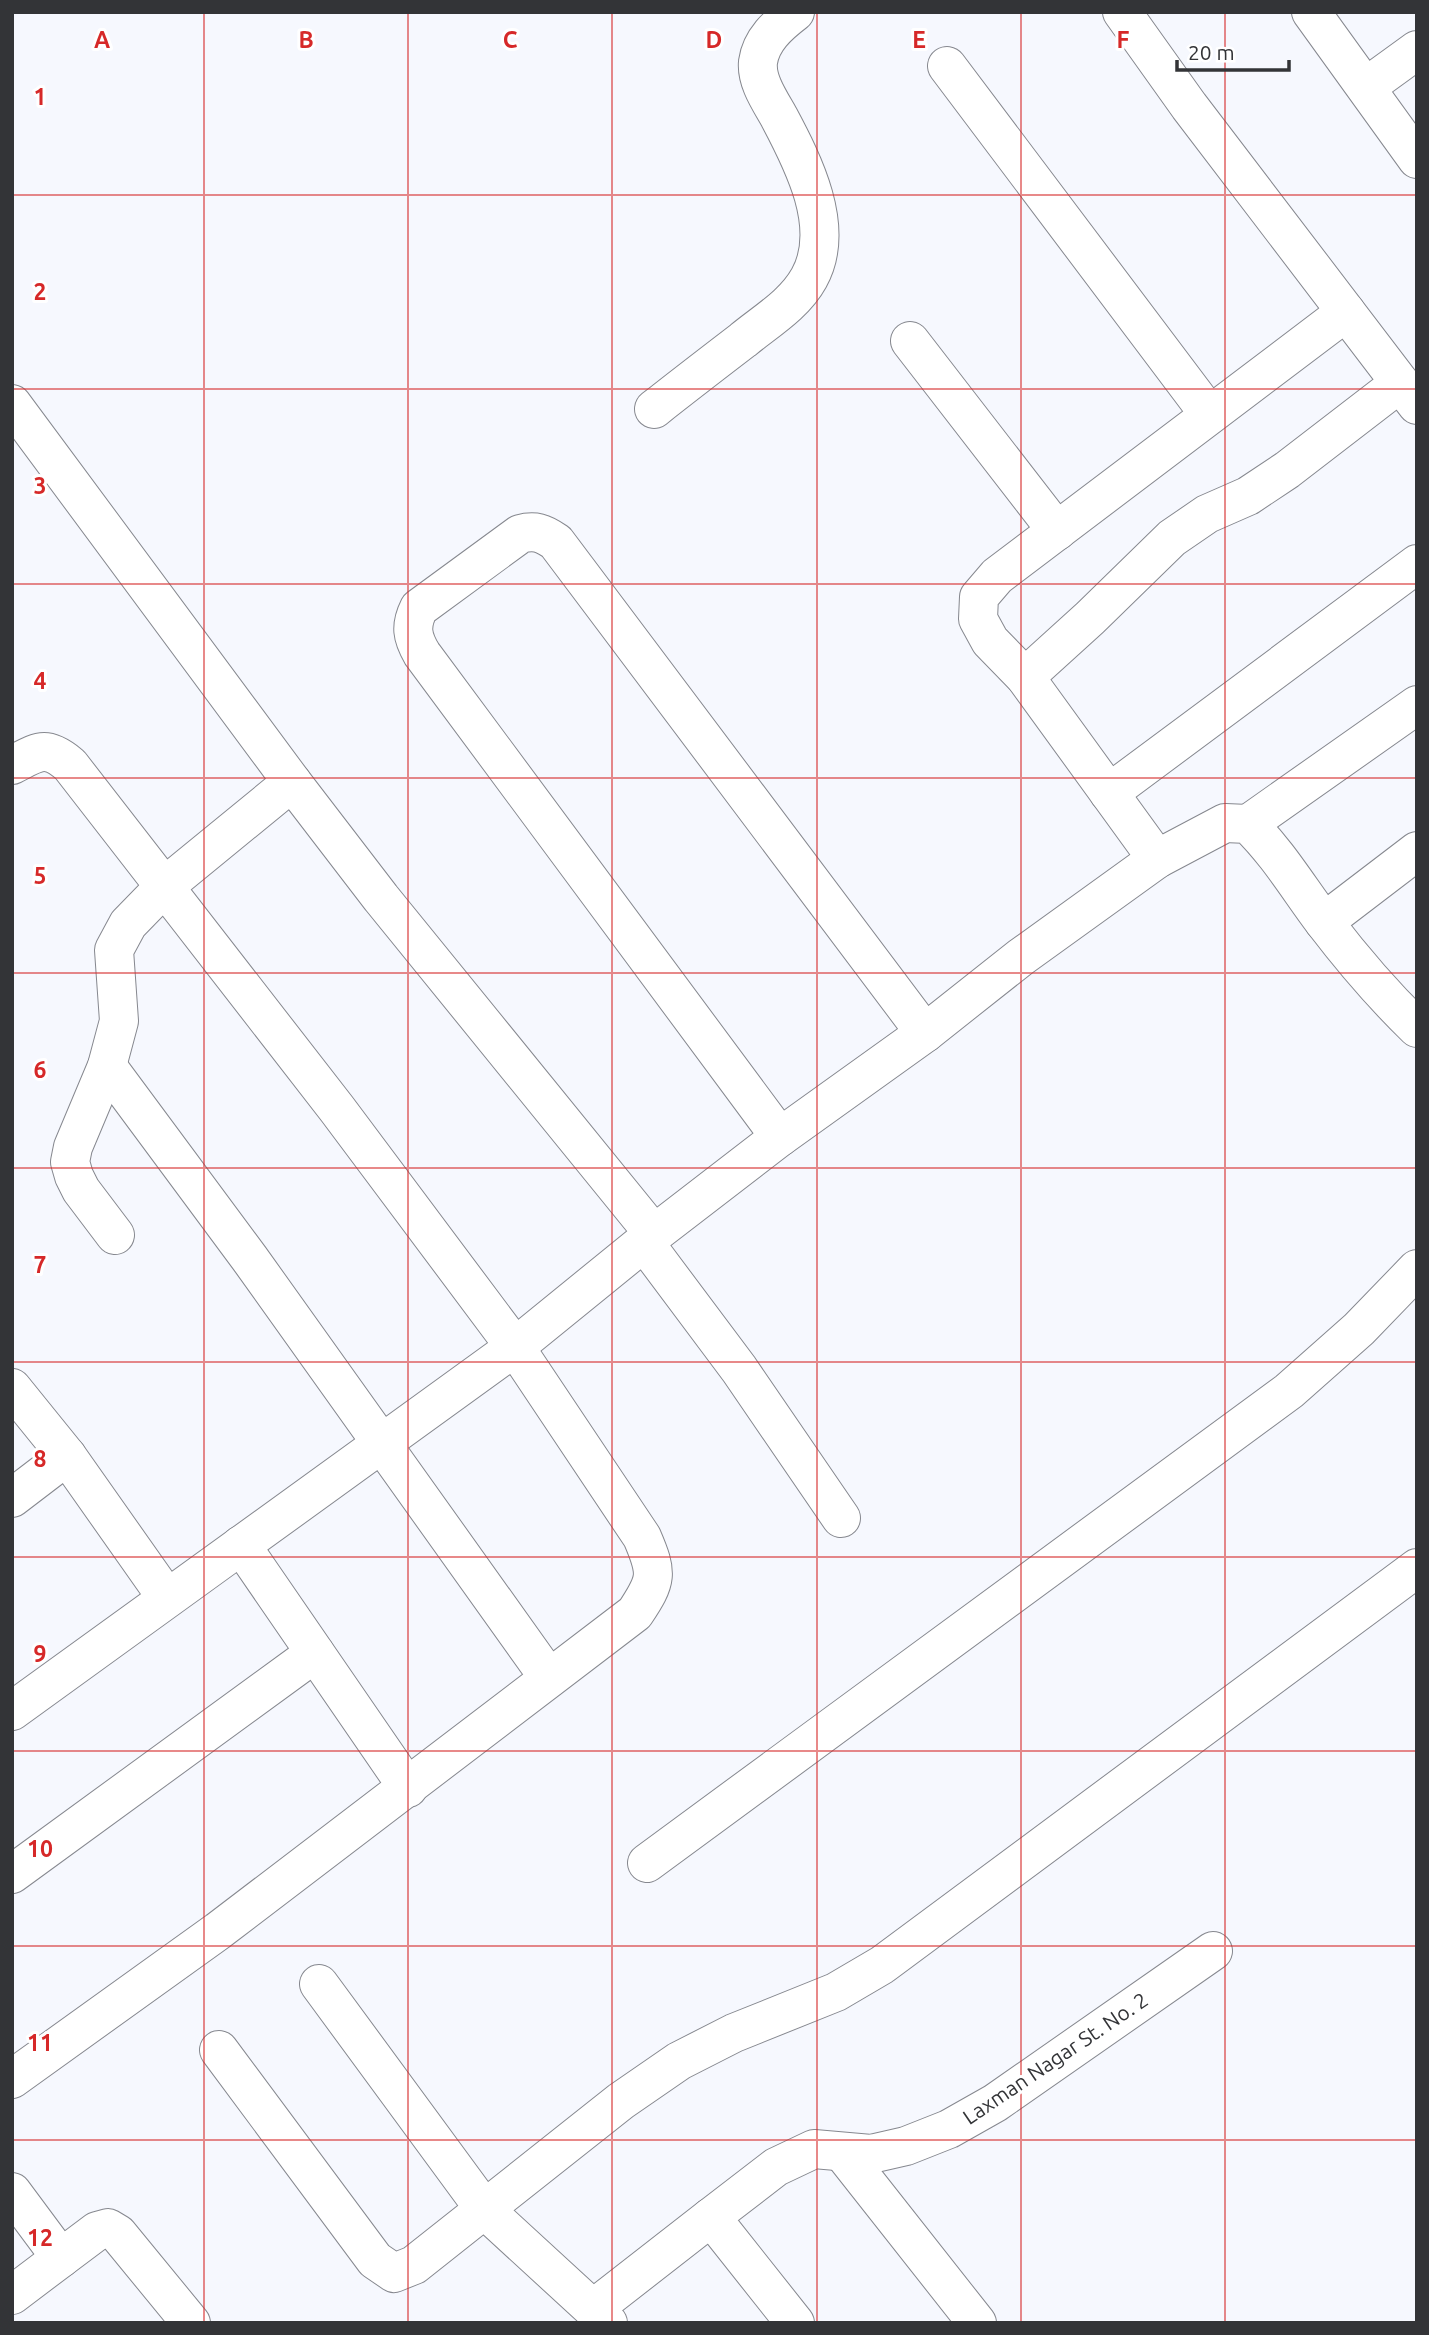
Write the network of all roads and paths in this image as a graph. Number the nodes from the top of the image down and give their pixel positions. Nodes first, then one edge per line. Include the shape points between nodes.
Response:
1 (1122, 12) edge
2 (1311, 12) edge
3 (783, 16) edge
4 (1417, 50) edge
5 (947, 66) dead end
6 (1366, 87) junction
7 (1417, 159) edge
8 (1346, 312) junction
9 (910, 341) dead end
10 (1409, 394) edge
11 (12, 404) edge
12 (654, 409) dead end
13 (1209, 414) junction
14 (1057, 531) junction
15 (1417, 564) edge
16 (1025, 677) junction
17 (1417, 705) edge
18 (12, 765) edge
19 (292, 782) junction
20 (1109, 793) junction
21 (1248, 824) junction
22 (1417, 851) edge
23 (1157, 859) junction
24 (165, 887) junction
25 (1324, 922) junction
26 (1417, 1028) edge
27 (925, 1033) junction
28 (107, 1066) junction
29 (780, 1137) junction
30 (115, 1236) dead end
31 (649, 1238) junction
32 (1417, 1269) edge
33 (515, 1347) junction
34 (12, 1388) edge
35 (381, 1445) junction
36 (67, 1456) junction
37 (12, 1498) edge
38 (841, 1518) dead end
39 (241, 1545) junction
40 (1417, 1568) edge
41 (167, 1598) junction
42 (315, 1653) junction
43 (549, 1678) junction
44 (12, 1711) edge
45 (408, 1788) junction
46 (647, 1863) dead end
47 (12, 1874) edge
48 (1213, 1951) dead end
49 (319, 1984) dead end
50 (219, 2050) dead end
51 (15, 2070) edge
52 (844, 2153) junction
53 (12, 2192) edge
54 (485, 2210) junction
55 (711, 2217) junction
56 (61, 2258) junction
57 (12, 2295) edge
58 (600, 2316) edge
59 (191, 2323) edge
60 (795, 2323) edge
61 (977, 2323) edge

1 - 8 street
2 - 6 street
3 - 12 street via 764,42 758,64 764,88 805,171 817,214 820,249 809,278 790,303
4 - 6 street
5 - 13 street
6 - 7 street
8 - 10 street
8 - 13 street
9 - 14 street
10 - 16 street via 1248,496 1207,514 1172,538
11 - 19 street
13 - 14 street
14 - 16 street via 998,576 979,597 978,619 990,641
15 - 20 street
16 - 20 street
17 - 21 street
18 - 24 street via 41,751 56,753
19 - 24 street
19 - 31 street
20 - 23 street
21 - 23 street via 1225,823
21 - 25 street via 1268,843
22 - 25 street
23 - 27 street
24 - 28 street via 128,924 114,950 119,1021
24 - 33 street
25 - 26 street via 1383,995
27 - 29 street
27 - 29 street via 556,542 533,530 520,534 419,608 412,621 413,637
28 - 30 street via 70,1161 81,1190
28 - 35 street
29 - 31 street
31 - 33 street
31 - 38 street
32 - 46 street via 1290,1391
33 - 35 street
33 - 43 street via 642,1537 654,1563 652,1588 635,1614
34 - 36 street
35 - 39 street
35 - 43 street
36 - 37 street
36 - 41 street
39 - 41 street
39 - 42 street
40 - 54 street via 882,1965 836,1992 734,2033 679,2062 621,2101
41 - 44 street
42 - 45 street
42 - 47 street
43 - 45 street
45 - 51 street via 218,1931
48 - 52 street, Laxman Nagar St. No. 2 via 995,2103 949,2129 871,2154
49 - 54 street
50 - 54 street via 375,2260 394,2273 414,2265
52 - 55 street, Laxman Nagar St. No. 2 via 814,2150 776,2167
52 - 61 street
53 - 56 street
54 - 58 street
55 - 58 street, Laxman Nagar St. No. 2
55 - 60 street
56 - 57 street
56 - 59 street via 108,2228 118,2234

